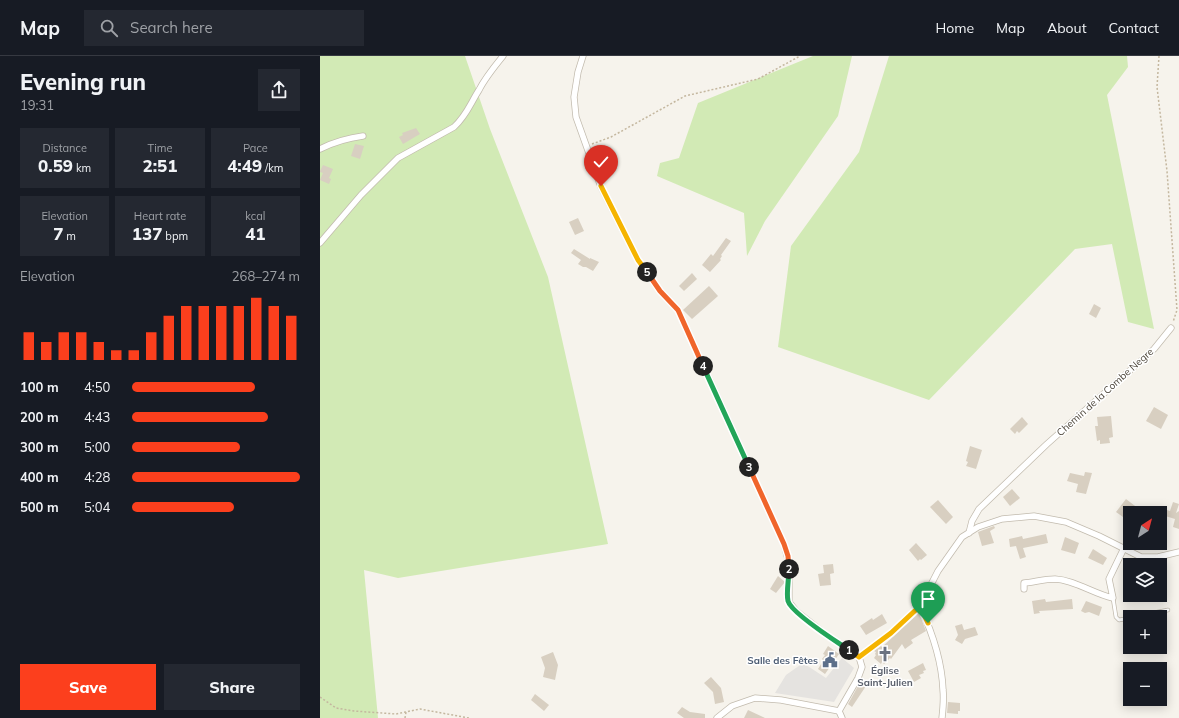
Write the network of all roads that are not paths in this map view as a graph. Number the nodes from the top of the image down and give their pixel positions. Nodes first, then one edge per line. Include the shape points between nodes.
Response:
1 (503, 56) edge
2 (583, 56) edge
3 (363, 136) dead end
4 (320, 149) edge
5 (320, 243) edge
6 (1171, 328) road end
7 (969, 532) junction
8 (1123, 548) edge
9 (1123, 550) edge
10 (1128, 550) edge
11 (1179, 552) edge
12 (1024, 589) dead end
13 (1113, 598) junction
14 (920, 606) junction
15 (1123, 619) edge
16 (859, 657) junction
17 (839, 711) junction
18 (718, 718) edge
19 (842, 718) edge
20 (942, 718) edge

1 - 5 street via 478,90 461,121 398,158 361,194
2 - 16 street via 574,97 576,117 601,186 638,260 660,291 678,310 784,544 789,563 789,602 796,611
3 - 4 street via 329,144
6 - 7 street, Chemin de la Combe Negre via 1154,349 1047,444 979,509
7 - 8 street via 1002,519 1034,516 1066,522
7 - 14 street via 962,537 938,571
9 - 13 street via 1109,579
10 - 11 street via 1141,557 1158,558
12 - 13 street via 1024,583 1056,579
13 - 15 lane via 1116,618
14 - 16 street via 891,633
14 - 20 street via 940,659
16 - 17 street via 862,667 858,678
17 - 18 street via 755,698 732,706
17 - 19 street

